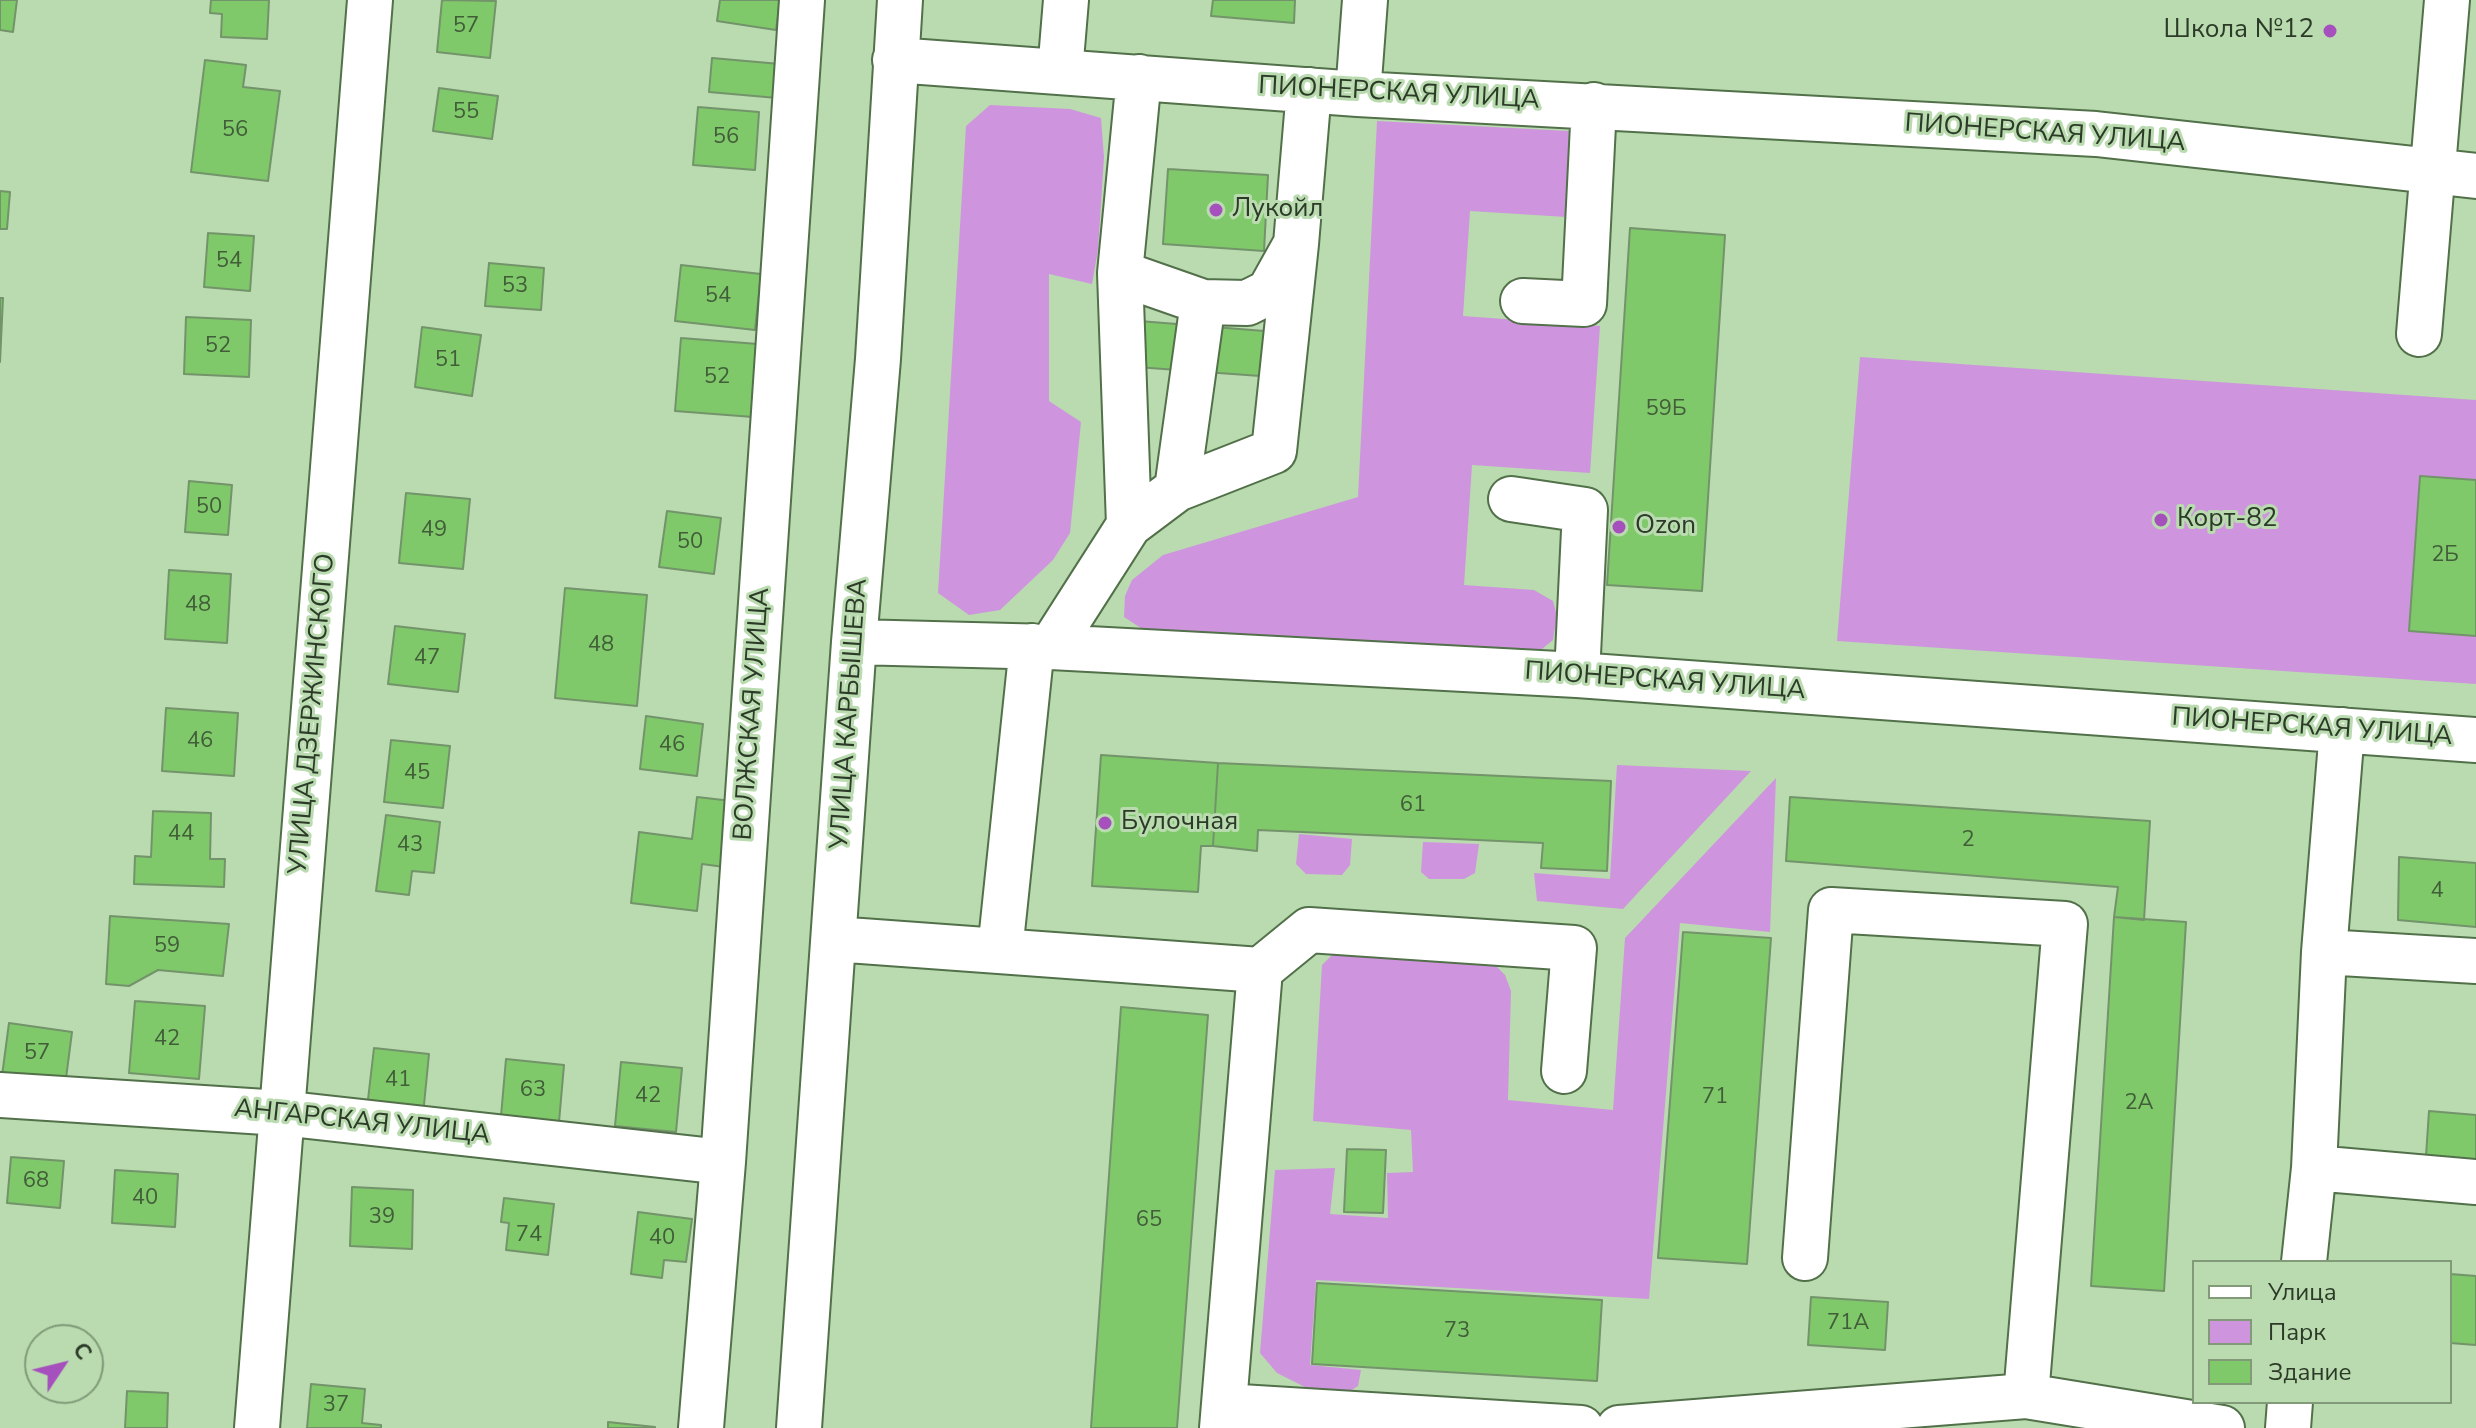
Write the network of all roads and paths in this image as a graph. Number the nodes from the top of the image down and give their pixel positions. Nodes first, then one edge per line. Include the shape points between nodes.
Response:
1 (370, 0) edge
2 (802, 0) edge
3 (900, 0) edge
4 (1066, 0) edge
5 (1365, 0) edge
6 (2447, 0) edge
7 (895, 60) junction
8 (1060, 72) junction
9 (1139, 77) junction
10 (1309, 90) junction
11 (1358, 94) junction
12 (1594, 105) junction
13 (2432, 173) junction
14 (2476, 176) edge
15 (1296, 244) junction
16 (1120, 273) junction
17 (1523, 301) dead end
18 (1203, 302) junction
19 (2419, 334) dead end
20 (1177, 489) junction
21 (1511, 499) dead end
22 (1129, 525) junction
23 (854, 642) junction
24 (1041, 647) junction
25 (1577, 675) junction
26 (2342, 730) junction
27 (2476, 740) edge
28 (834, 939) junction
29 (1000, 951) junction
30 (2324, 952) junction
31 (2476, 961) edge
32 (1260, 970) junction
33 (1564, 1071) dead end
34 (0, 1095) edge
35 (281, 1113) junction
36 (723, 1162) junction
37 (2314, 1168) junction
38 (2476, 1182) edge
39 (1805, 1258) dead end
40 (2304, 1260) edge
41 (2026, 1396) junction
42 (2290, 1404) edge
43 (1223, 1417) edge
44 (257, 1428) edge
45 (701, 1428) edge
46 (799, 1428) edge
47 (1581, 1428) edge
48 (1619, 1428) edge
49 (2222, 1428) edge
50 (2288, 1428) edge

1 - 35 street, УЛИЦА ДЗЕРЖИНСКОГО
2 - 36 street, ВОЛЖСКАЯ УЛИЦА
3 - 7 street, УЛИЦА КАРБЫШЕВА
4 - 8 street
5 - 11 street
6 - 13 street
7 - 8 street, ПИОНЕРСКАЯ УЛИЦА
7 - 23 street, УЛИЦА КАРБЫШЕВА via 878,359
8 - 9 street, ПИОНЕРСКАЯ УЛИЦА
9 - 10 street, ПИОНЕРСКАЯ УЛИЦА
9 - 16 street
10 - 11 street, ПИОНЕРСКАЯ УЛИЦА
10 - 15 street
11 - 12 street, ПИОНЕРСКАЯ УЛИЦА
12 - 13 street, ПИОНЕРСКАЯ УЛИЦА via 2096,134
12 - 17 street via 1584,304
13 - 14 street, ПИОНЕРСКАЯ УЛИЦА
13 - 19 street
15 - 18 street via 1269,292 1247,303
15 - 20 street via 1274,451
16 - 18 street
16 - 22 street
18 - 20 street
20 - 22 street
21 - 25 street via 1585,510
22 - 24 street
23 - 24 street, ПИОНЕРСКАЯ УЛИЦА
23 - 28 street, УЛИЦА КАРБЫШЕВА
24 - 25 street, ПИОНЕРСКАЯ УЛИЦА
24 - 29 street
25 - 26 street, ПИОНЕРСКАЯ УЛИЦА
26 - 27 street, ПИОНЕРСКАЯ УЛИЦА
26 - 30 street
28 - 29 street
28 - 46 street, УЛИЦА КАРБЫШЕВА
29 - 32 street
30 - 31 street
30 - 37 street
32 - 33 street via 1309,930 1574,948
32 - 43 street
34 - 35 street, АНГАРСКАЯ УЛИЦА
35 - 36 street, АНГАРСКАЯ УЛИЦА
35 - 44 street, УЛИЦА ДЗЕРЖИНСКОГО
36 - 45 street, ВОЛЖСКАЯ УЛИЦА
37 - 38 street
37 - 40 street
39 - 41 street via 1831,910 2065,924
41 - 48 street
41 - 49 street
42 - 50 street
43 - 47 street

